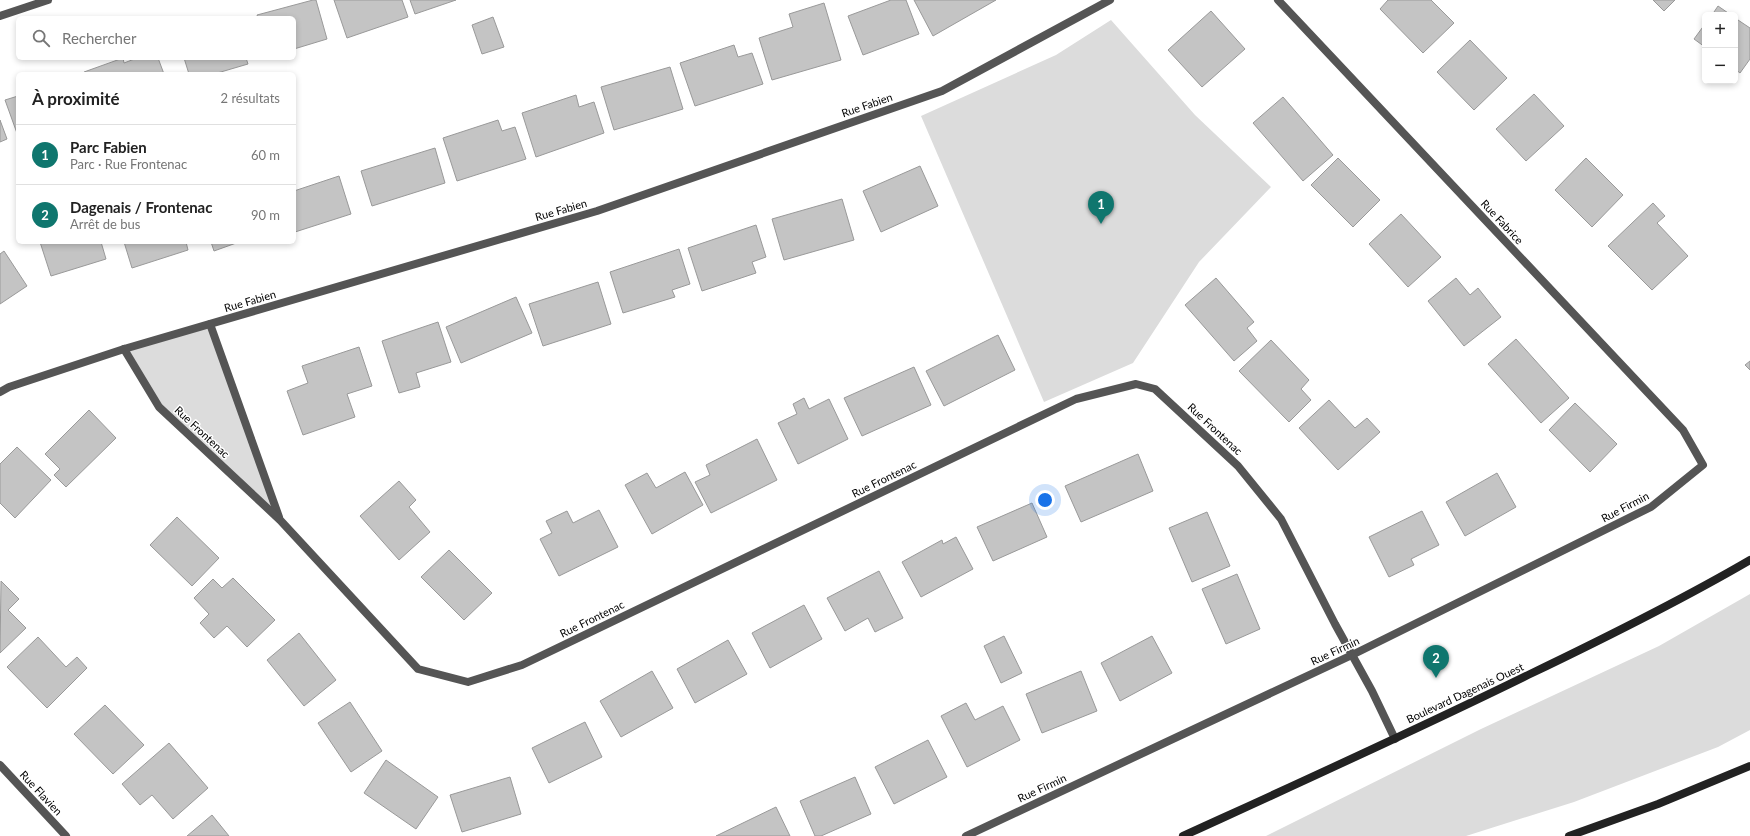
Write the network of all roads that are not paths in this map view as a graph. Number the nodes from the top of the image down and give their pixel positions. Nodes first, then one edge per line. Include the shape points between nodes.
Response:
1 (48, 0) edge
2 (1110, 0) edge
3 (1278, 0) edge
4 (0, 16) edge
5 (210, 324) junction
6 (124, 349) junction
7 (0, 392) edge
8 (1703, 465) joint
9 (280, 520) junction
10 (1750, 560) edge
11 (1352, 655) junction
12 (1395, 739) junction
13 (0, 765) edge
14 (1750, 766) edge
15 (66, 836) edge
16 (966, 836) edge
17 (1183, 836) edge
18 (1568, 836) edge

1 - 4 street
2 - 5 street, Rue Fabien via 942,91 597,211
3 - 8 street, Rue Fabrice via 1683,430
5 - 6 street, Rue Fabien
5 - 9 street, Rue Frontenac
6 - 7 street, Rue Fabien
6 - 9 street, Rue Frontenac via 159,407
8 - 11 street, Rue Firmin via 1651,508
9 - 11 street, Rue Frontenac via 418,670 468,682 522,665 1076,399 1136,384 1155,389 1233,460 1281,519
10 - 12 main road, Boulevard Dagenais Ouest via 1626,628
11 - 12 street, Rue Frontenac
11 - 16 street, Rue Firmin
12 - 17 main road, Boulevard Dagenais Ouest
13 - 15 street, Rue Flavien
14 - 18 main road via 1658,804

